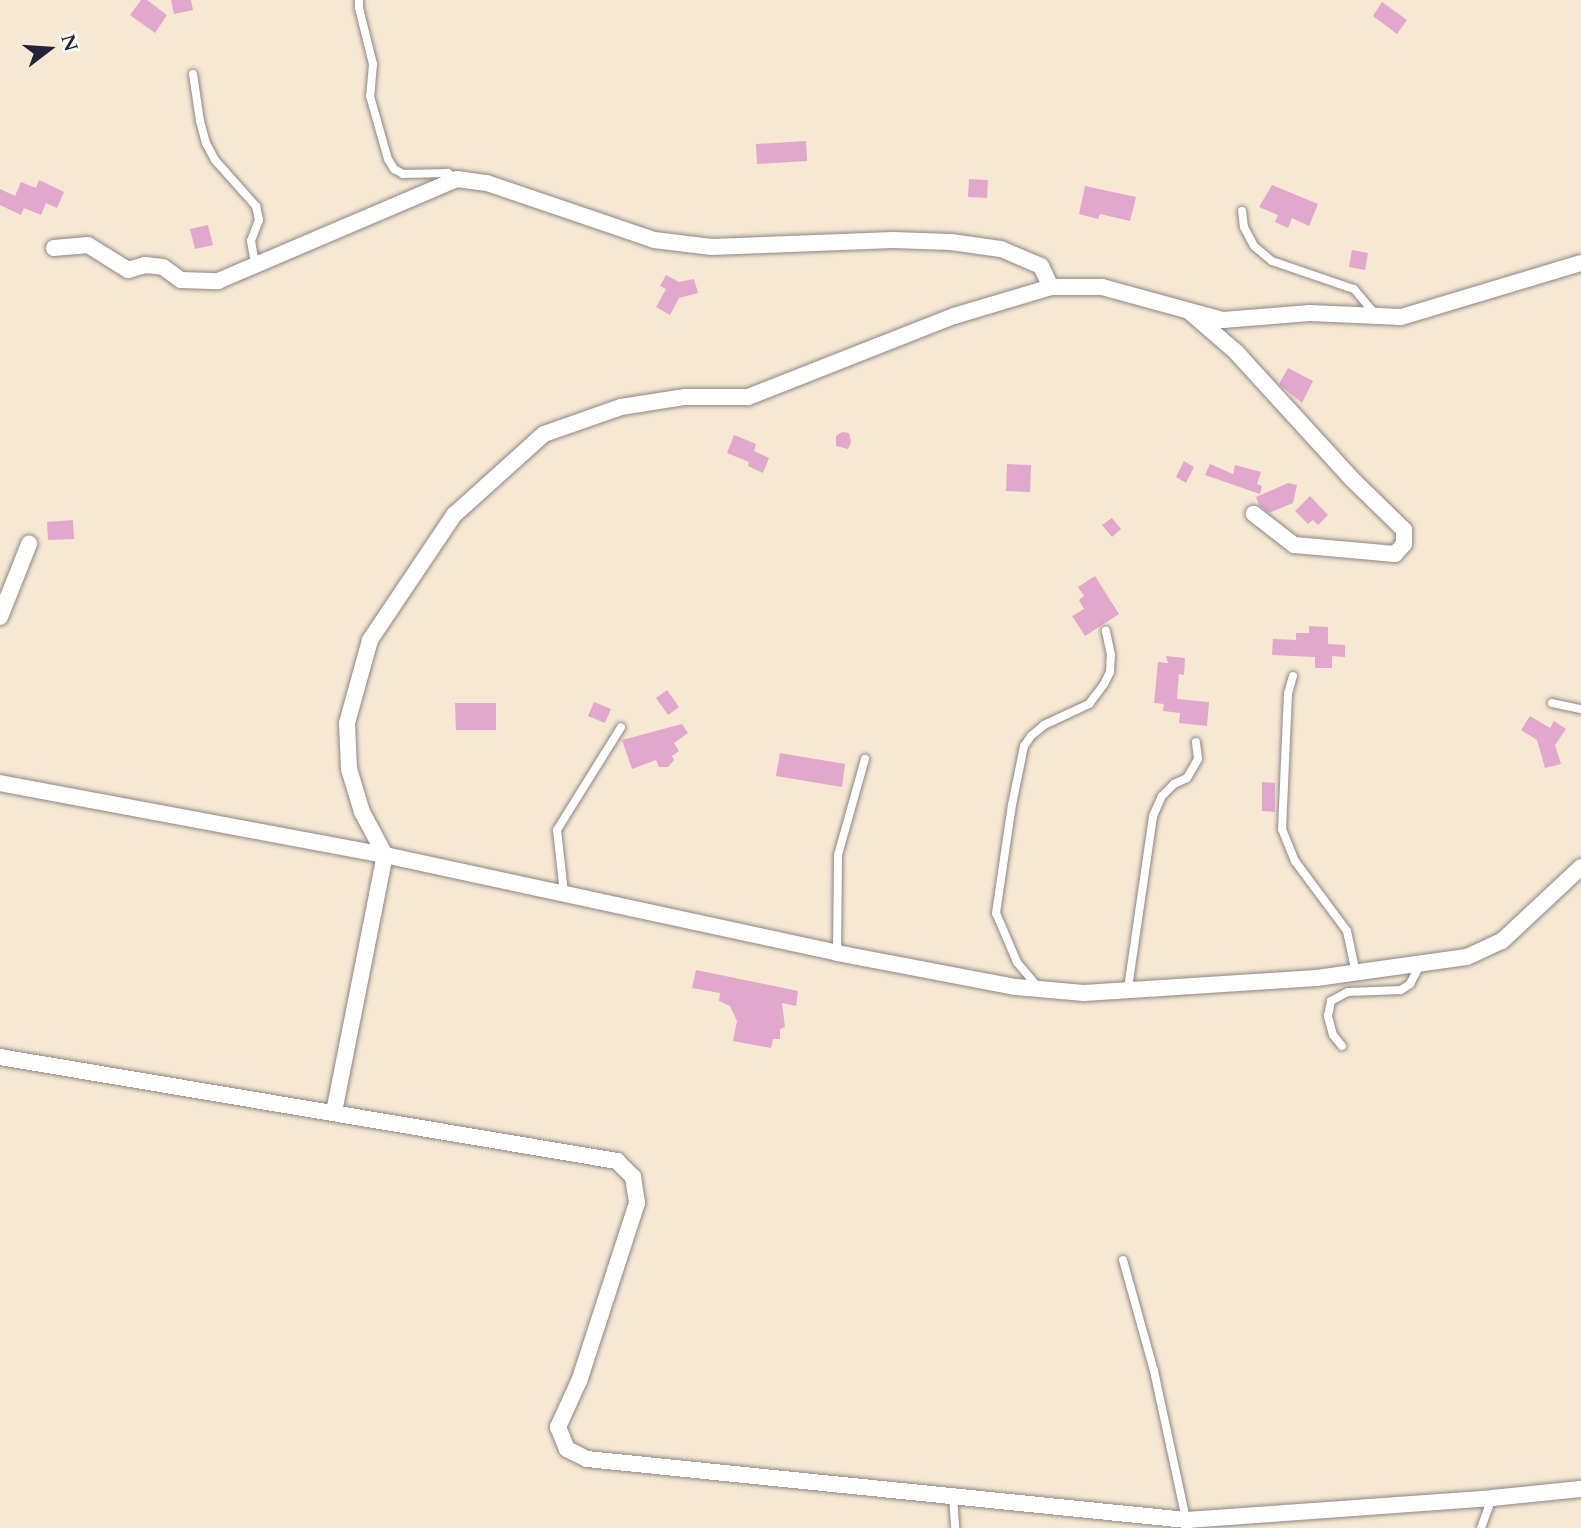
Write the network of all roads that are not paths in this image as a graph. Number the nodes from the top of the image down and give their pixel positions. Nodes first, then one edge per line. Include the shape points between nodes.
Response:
1 (359, 0) edge
2 (193, 74) dead end
3 (457, 179) junction
4 (1242, 211) dead end
5 (54, 248) dead end
6 (1581, 263) edge
7 (255, 264) junction
8 (1051, 287) junction
9 (1189, 311) junction
10 (1377, 316) junction
11 (1254, 514) dead end
12 (29, 544) dead end
13 (0, 617) edge
14 (1106, 631) dead end
15 (1293, 676) dead end
16 (1552, 703) dead end
17 (1581, 709) edge
18 (621, 727) dead end
19 (1196, 743) dead end
20 (865, 759) dead end
21 (0, 783) edge
22 (384, 855) junction
23 (1581, 867) edge
24 (564, 893) junction
25 (837, 953) junction
26 (1420, 965) junction
27 (1354, 970) junction
28 (1128, 988) junction
29 (1039, 989) junction
30 (1342, 1046) dead end
31 (0, 1057) edge
32 (334, 1112) junction
33 (1123, 1259) dead end
34 (1581, 1489) edge
35 (953, 1496) junction
36 (1492, 1498) junction
37 (1187, 1524) edge
38 (955, 1528) edge
39 (1481, 1528) edge

1 - 3 lane via 373,64 372,108 388,159 404,174 448,173
2 - 7 lane via 206,142 215,160 256,205 259,220 251,241
3 - 7 street
3 - 8 street via 487,183 654,240 712,247 893,240 1001,249 1041,266
4 - 10 lane via 1254,246 1272,261 1354,289
5 - 7 street via 88,246 128,270 145,265 163,267 181,280 218,281
6 - 10 street via 1401,317
8 - 9 street via 1102,287
8 - 22 street via 954,316 748,397 685,397 621,407 544,434 454,515 370,640 347,723 349,769 362,812
9 - 10 street via 1223,320 1310,313
9 - 11 street via 1236,352 1404,530 1404,544 1395,554 1294,545
12 - 13 street
14 - 29 lane via 1111,655 1104,684 1089,704 1031,736 1024,746 1012,805 996,913 1017,962
15 - 27 lane via 1282,829 1295,861 1347,931
16 - 17 lane
18 - 24 lane via 557,830
19 - 28 lane via 1198,759 1187,778 1162,796 1153,816
20 - 25 lane via 838,855
21 - 22 street
22 - 24 street
22 - 32 street
23 - 26 street via 1502,941 1467,957
24 - 25 street
25 - 29 street
26 - 27 street
26 - 30 lane via 1410,984 1401,990 1348,992 1331,1001 1328,1016 1333,1035
27 - 28 street via 1317,978
28 - 29 street via 1084,993
31 - 32 street
32 - 35 street via 617,1161 633,1177 637,1203 579,1381 558,1427 567,1448 577,1455
33 - 37 lane via 1154,1371
34 - 36 street
35 - 37 street
35 - 38 lane
36 - 37 street
36 - 39 lane

